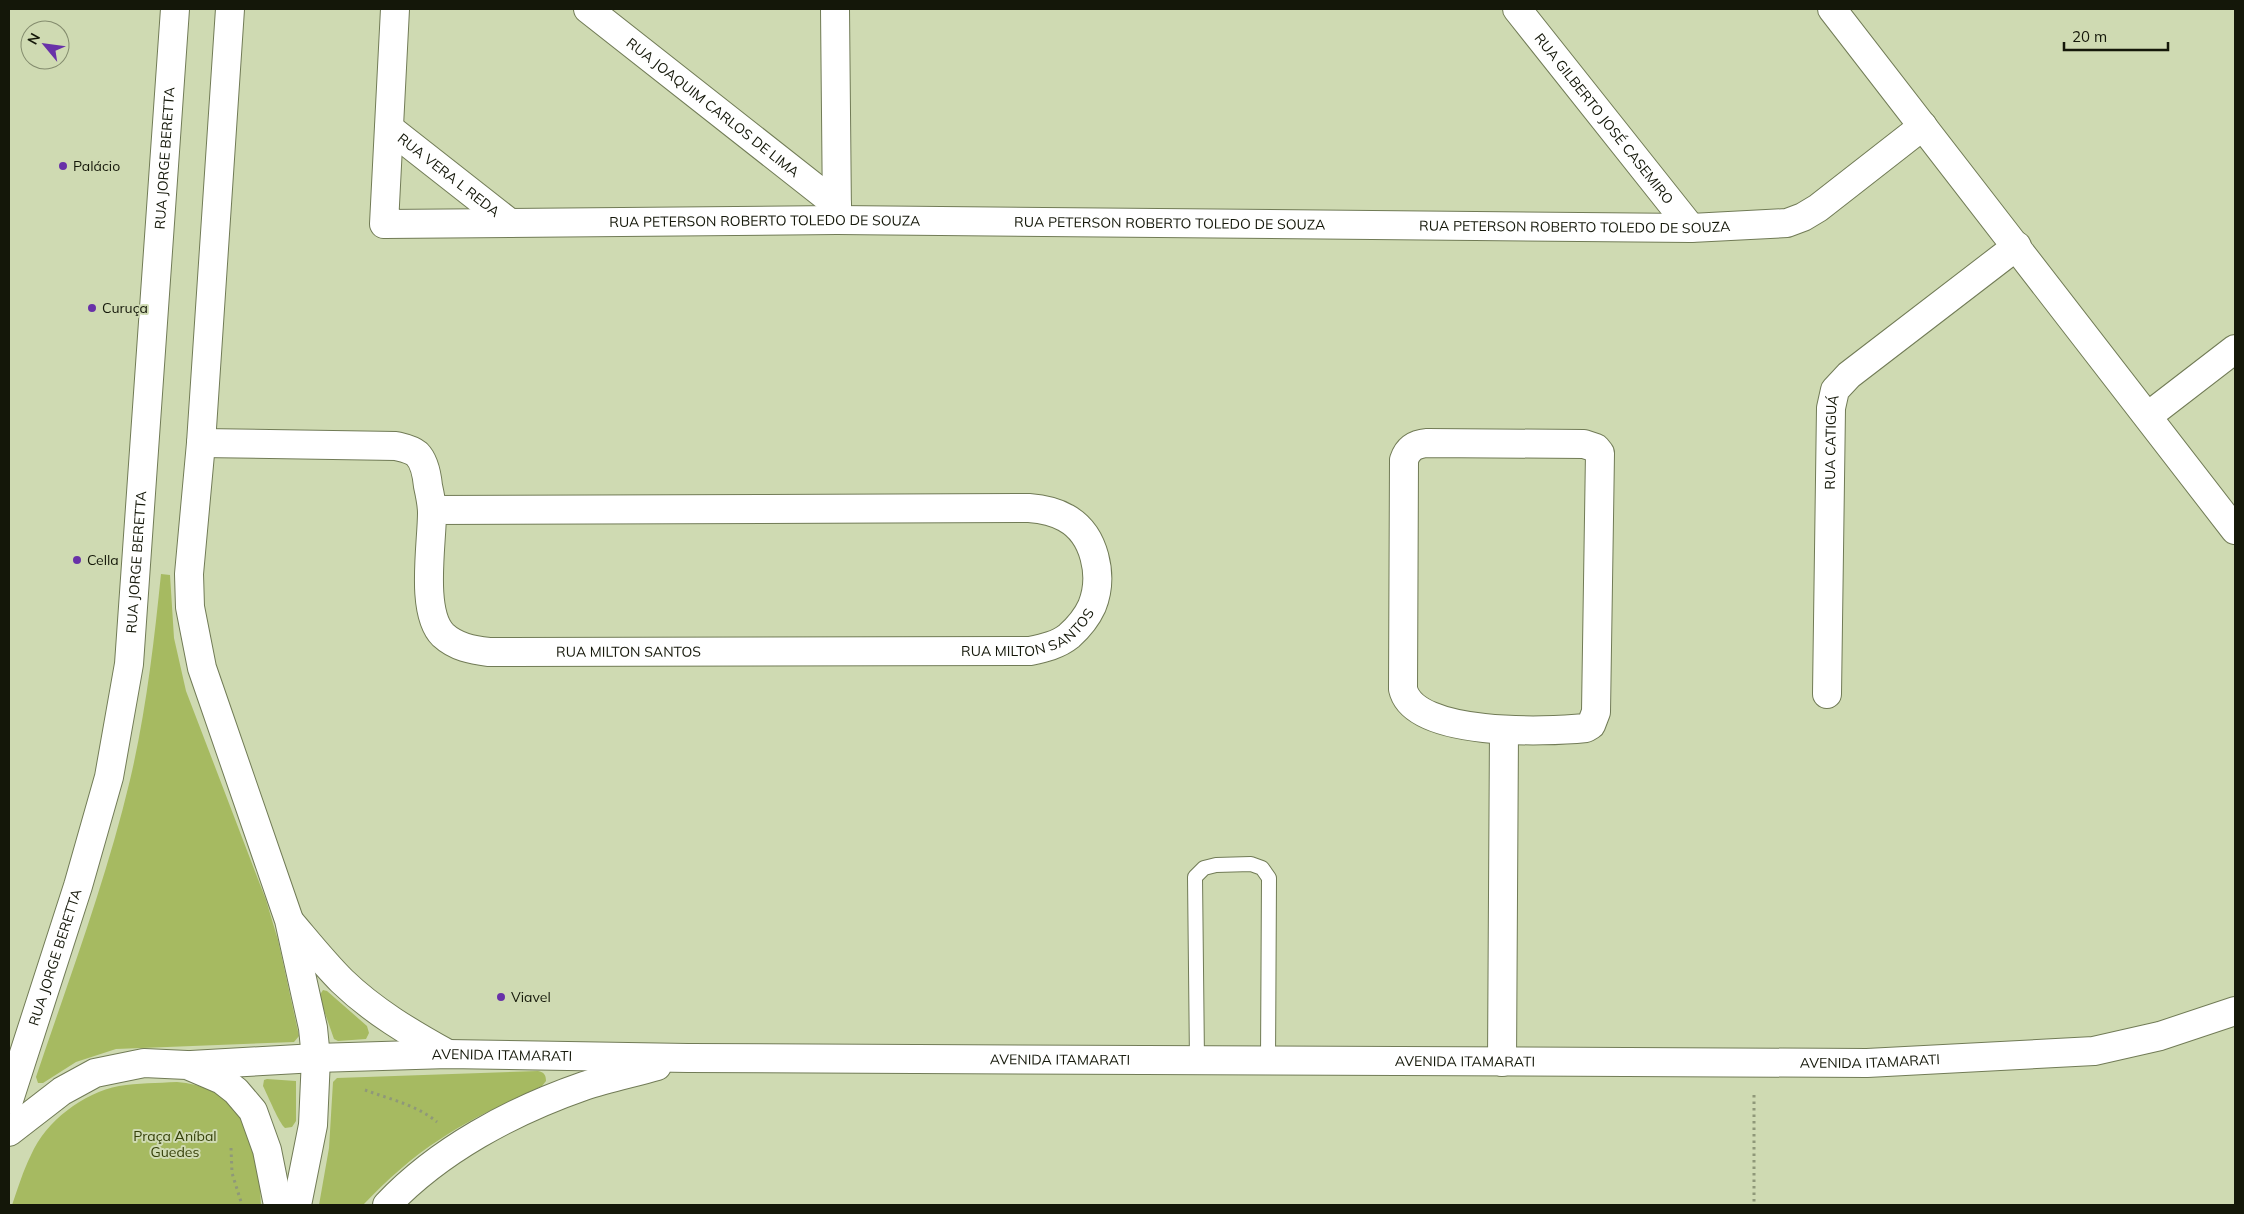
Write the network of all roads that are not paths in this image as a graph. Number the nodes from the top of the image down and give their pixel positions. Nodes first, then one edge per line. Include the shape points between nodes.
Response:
1 (175, 9) edge
2 (230, 9) edge
3 (395, 9) edge
4 (835, 9) edge
5 (1517, 9) edge
6 (1832, 9) edge
7 (597, 12) edge
8 (1923, 126) junction
9 (389, 128) junction
10 (837, 212) junction
11 (510, 223) junction
12 (1691, 228) junction
13 (2017, 246) junction
14 (2235, 349) edge
15 (2148, 416) junction
16 (201, 443) junction
17 (432, 510) junction
18 (2235, 530) edge
19 (1827, 694) dead end
20 (1504, 730) junction
21 (288, 920) junction
22 (2235, 1011) edge
23 (448, 1054) junction
24 (316, 1058) junction
25 (688, 1058) junction
26 (1197, 1061) junction
27 (1268, 1061) junction
28 (1502, 1062) junction
29 (187, 1065) junction
30 (9, 1100) edge
31 (9, 1132) edge
32 (278, 1205) edge
33 (298, 1205) edge
34 (386, 1205) edge

1 - 30 street, RUA JORGE BERETTA via 129,664 104,794
2 - 16 street
3 - 9 street
4 - 10 street
5 - 12 street, RUA GILBERTO JOSÉ CASEMIRO
6 - 8 street
7 - 10 street, RUA JOAQUIM CARLOS DE LIMA
8 - 12 street, RUA PETERSON ROBERTO TOLEDO DE SOUZA via 1803,217 1787,224
8 - 13 street
9 - 11 street, RUA VERA L REDA
9 - 11 street, RUA PETERSON ROBERTO TOLEDO DE SOUZA via 384,224
10 - 11 street, RUA PETERSON ROBERTO TOLEDO DE SOUZA
10 - 12 street, RUA PETERSON ROBERTO TOLEDO DE SOUZA
13 - 15 street
13 - 19 street, RUA CATIGUÁ via 1849,375 1835,390 1831,408
14 - 15 street
15 - 18 street
16 - 17 street, RUA MILTON SANTOS via 396,446 409,449 423,464
16 - 21 street via 189,574 195,639 204,676
17 - 17 street, RUA MILTON SANTOS via 430,597 433,619 442,634 453,643 489,652 1030,651 1050,647 1067,638 1082,624 1097,587 1093,549 1085,534 1067,518 1049,510
20 - 20 street via 1460,726 1416,708 1405,696 1404,468 1406,452 1418,444 1584,444 1600,453 1594,719 1586,728
20 - 28 street
21 - 23 street via 343,982 369,1004 412,1035
21 - 24 street via 313,1028
22 - 28 street, AVENIDA ITAMARATI via 2160,1036 2094,1051 1867,1063
23 - 24 street, AVENIDA ITAMARATI
23 - 25 street, AVENIDA ITAMARATI
24 - 29 street, AVENIDA ITAMARATI
24 - 33 street via 313,1125
25 - 26 street, AVENIDA ITAMARATI
25 - 34 street, AVENIDA ITAMARATI via 584,1086 507,1119 456,1148
26 - 27 street, AVENIDA ITAMARATI
26 - 27 lane via 1195,877 1204,868 1216,865 1251,864 1262,868 1269,878
27 - 28 street, AVENIDA ITAMARATI
29 - 31 street via 144,1063 95,1073 62,1091
29 - 32 street via 222,1080 253,1111 267,1150

